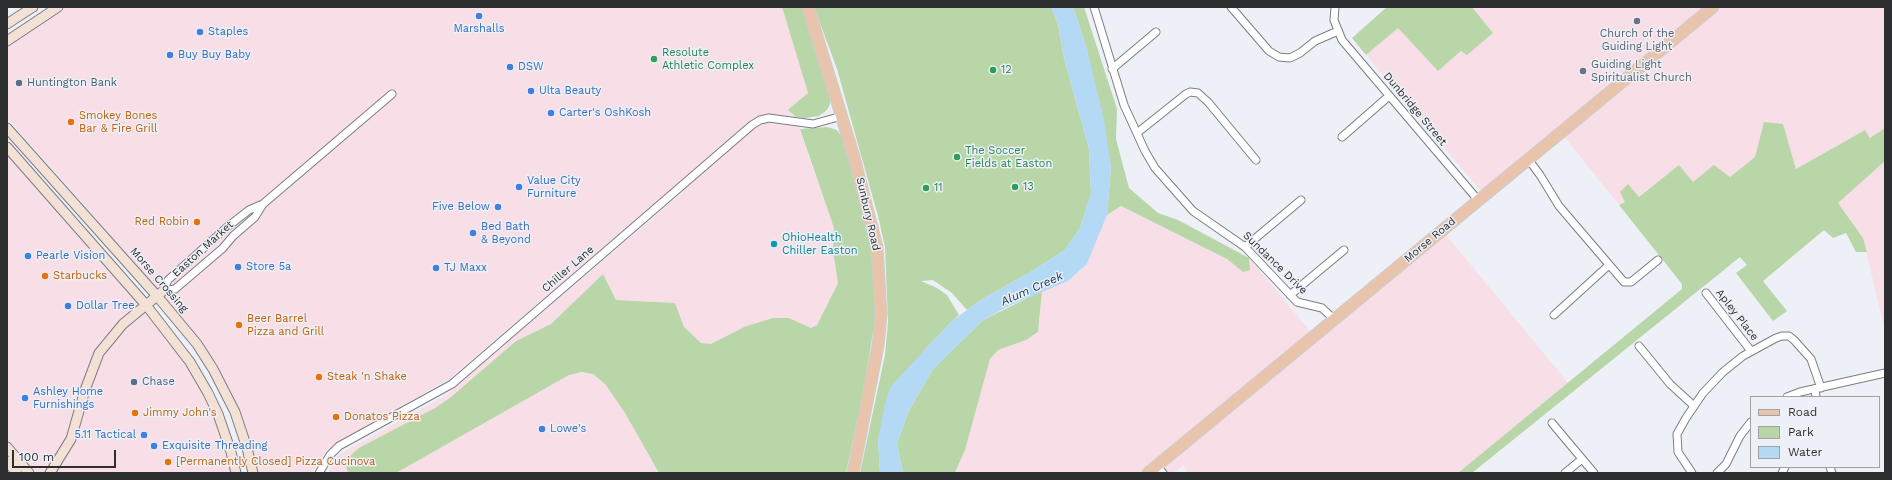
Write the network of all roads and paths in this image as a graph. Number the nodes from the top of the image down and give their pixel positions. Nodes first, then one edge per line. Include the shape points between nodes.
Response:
1 (33, 7) edge
2 (58, 7) edge
3 (808, 7) edge
4 (1094, 7) edge
5 (1231, 7) edge
6 (1335, 7) edge
7 (1714, 7) edge
8 (7, 24) edge
9 (1338, 31) junction
10 (1156, 32) dead end
11 (7, 42) edge
12 (1112, 69) junction
13 (392, 94) dead end
14 (1389, 96) junction
15 (842, 116) junction
16 (7, 128) edge
17 (1137, 133) junction
18 (1342, 137) dead end
19 (7, 147) edge
20 (1528, 159) junction
21 (1256, 160) dead end
22 (1301, 200) dead end
23 (1478, 200) junction
24 (263, 204) junction
25 (1245, 247) junction
26 (1344, 250) dead end
27 (1658, 260) dead end
28 (1609, 265) junction
29 (1706, 293) dead end
30 (160, 294) junction
31 (1290, 295) junction
32 (146, 306) junction
33 (1554, 315) dead end
34 (1335, 320) junction
35 (1639, 346) dead end
36 (1751, 351) junction
37 (1885, 373) edge
38 (1818, 388) junction
39 (1790, 396) edge
40 (1816, 396) edge
41 (1694, 406) junction
42 (1552, 423) dead end
43 (1750, 423) edge
44 (7, 447) edge
45 (1582, 459) junction
46 (7, 461) edge
47 (1160, 469) edge
48 (17, 473) edge
49 (29, 473) edge
50 (50, 473) edge
51 (236, 473) edge
52 (252, 473) edge
53 (319, 473) edge
54 (853, 473) edge
55 (1148, 473) edge
56 (1565, 473) edge
57 (1594, 473) edge
58 (1692, 473) edge
59 (1717, 473) edge

1 - 8 main road
2 - 11 main road
3 - 15 main road, Sunbury Road
4 - 12 street, Sundance Drive
5 - 9 street via 1269,51 1279,57 1290,58 1315,41
6 - 9 street via 1334,20
7 - 20 main road, Morse Road
9 - 14 street, Dunbridge Street via 1342,40
10 - 12 street
12 - 17 street, Sundance Drive
13 - 24 street, Easton Market
14 - 18 street
14 - 23 street, Dunbridge Street
15 - 53 street, Chiller Lane via 813,124 769,118 752,125 452,384 340,446 330,455
15 - 54 main road, Sunbury Road via 877,247 881,314 877,354
16 - 30 main road, Morse Crossing
17 - 21 street via 1186,94 1198,93
17 - 25 street, Sundance Drive via 1155,168 1182,200 1193,211
19 - 32 main road
20 - 23 main road, Morse Road
20 - 28 street via 1559,206
22 - 25 street
23 - 34 main road, Morse Road
24 - 30 street, Easton Market via 249,210 226,228 168,280
24 - 30 street, Easton Market via 255,217 223,248 175,289
25 - 31 street, Sundance Drive
26 - 31 street
27 - 28 street via 1627,283
28 - 33 street
29 - 36 street, Apley Place
30 - 32 main road
30 - 52 main road, Morse Crossing via 197,344 218,378 239,423
31 - 34 street, Sundance Drive via 1296,302 1322,308
32 - 50 main road via 114,333 99,353 71,439
32 - 51 main road via 186,355 208,393 226,433
34 - 47 main road, Morse Road
35 - 41 street via 1670,384
36 - 38 street via 1776,338 1789,336 1811,359
36 - 41 street via 1723,372
37 - 38 street
38 - 39 street
38 - 40 street
41 - 58 street via 1677,434 1678,452
42 - 45 street
43 - 59 street via 1740,436 1726,464
44 - 49 main road
45 - 56 street
45 - 57 street
46 - 48 main road
47 - 55 main road, Morse Road

